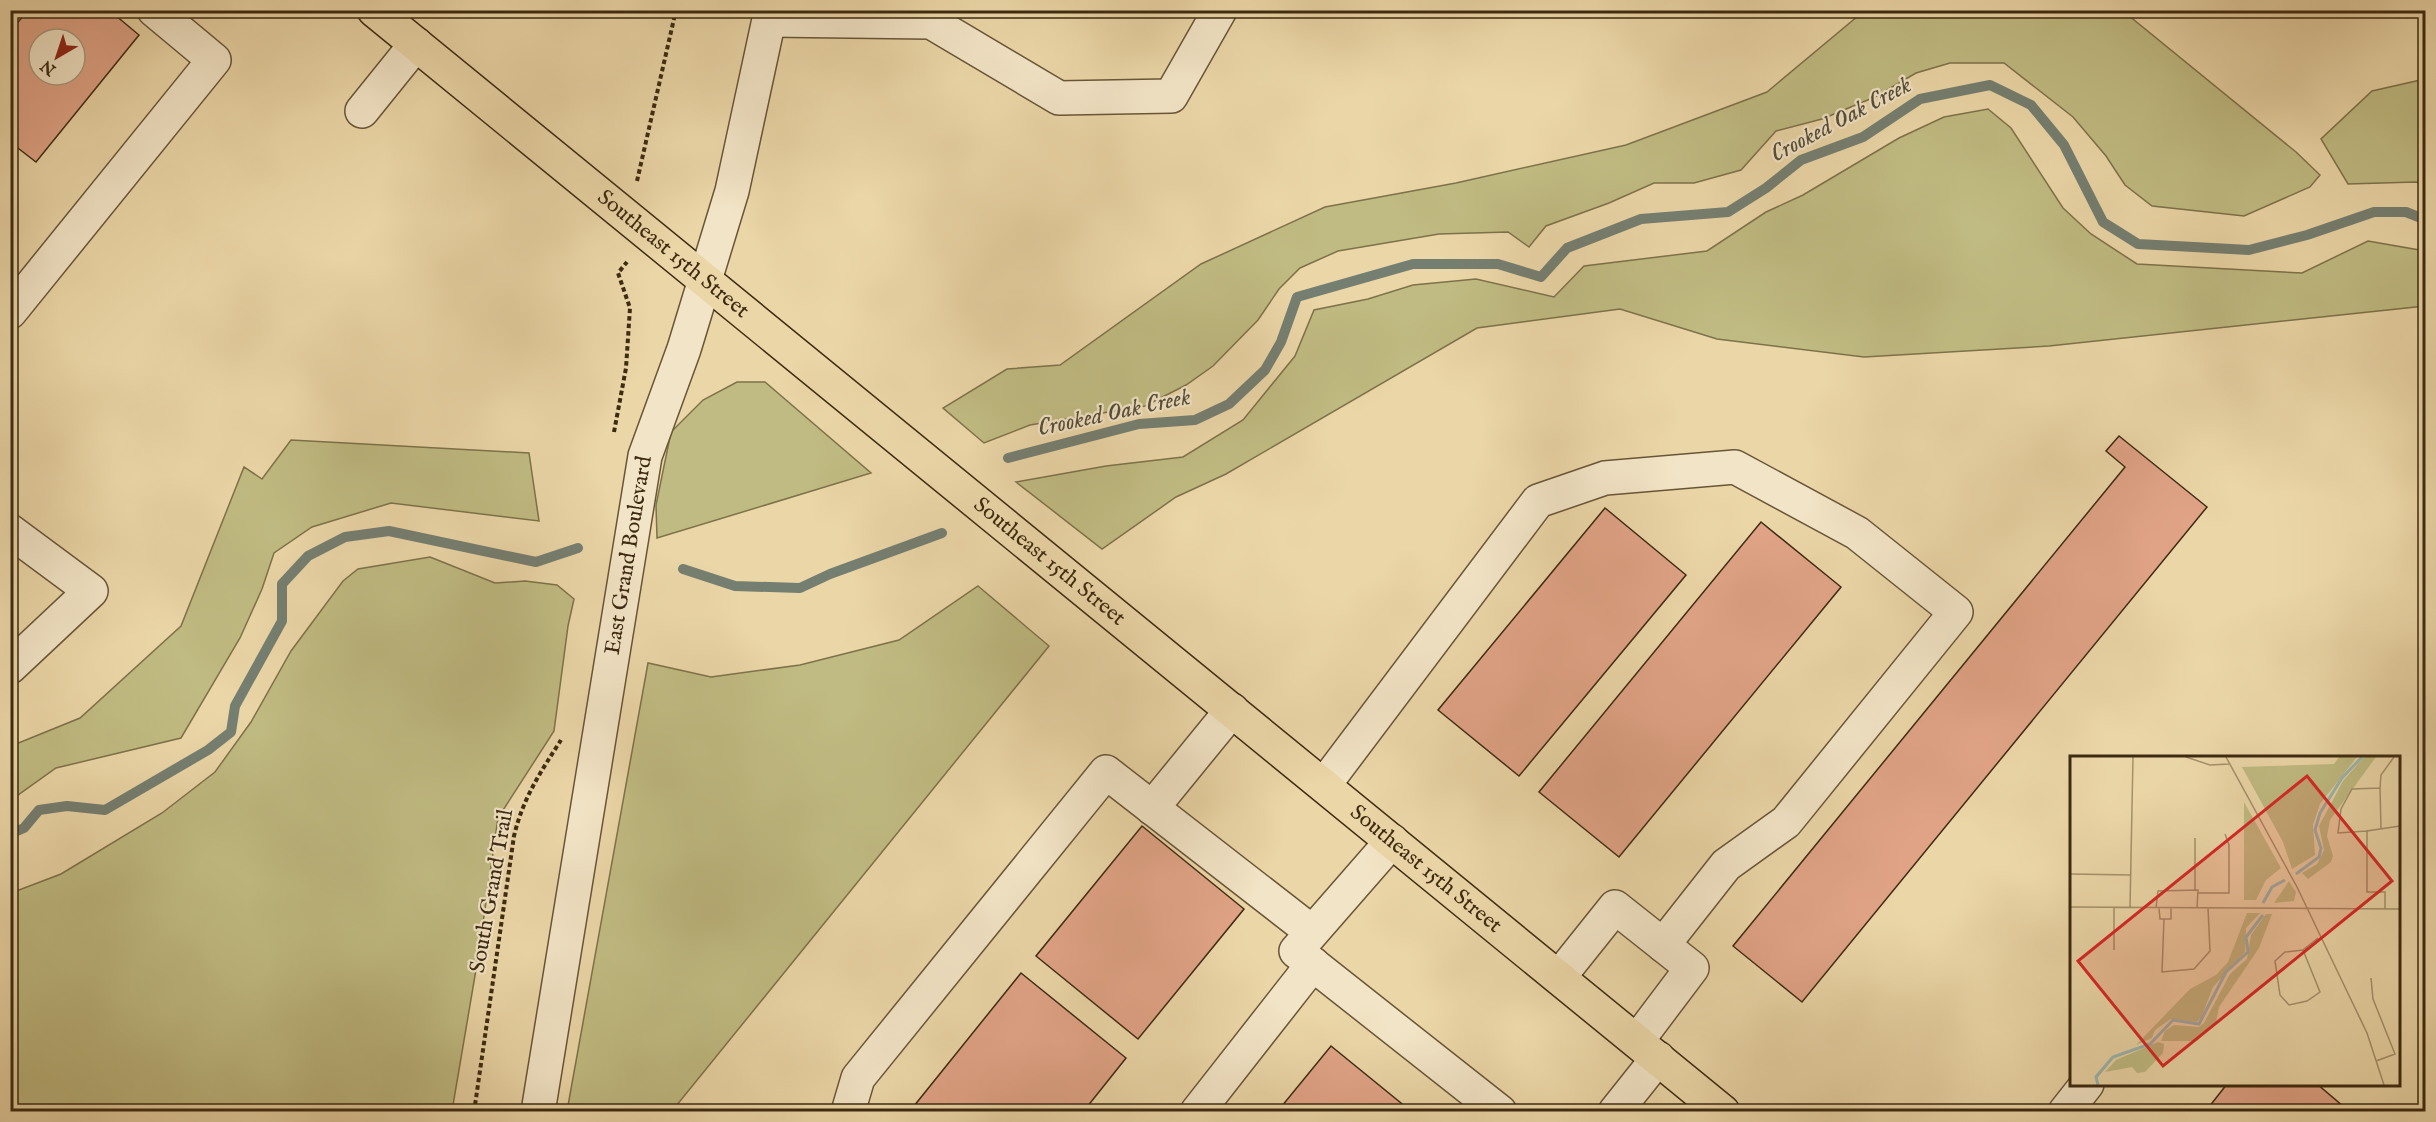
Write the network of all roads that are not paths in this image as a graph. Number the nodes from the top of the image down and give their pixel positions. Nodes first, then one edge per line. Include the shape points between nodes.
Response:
1 (154, 10) edge
2 (374, 10) edge
3 (1220, 10) edge
4 (770, 15) edge
5 (933, 16) edge
6 (416, 44) junction
7 (362, 111) dead end
8 (705, 280) junction
9 (10, 312) edge
10 (10, 531) edge
11 (10, 667) edge
12 (1233, 710) junction
13 (1324, 785) junction
14 (1152, 808) junction
15 (1392, 841) junction
16 (1312, 932) junction
17 (1663, 945) junction
18 (1313, 964) junction
19 (1559, 977) junction
20 (1647, 1050) junction
21 (2085, 1086) edge
22 (538, 1112) edge
23 (848, 1112) edge
24 (1197, 1112) edge
25 (1500, 1112) edge
26 (1615, 1112) edge
27 (1723, 1112) edge
28 (2065, 1112) edge

1 - 9 street via 214,60
2 - 6 main road, Southeast 15th Street
3 - 5 street via 1171,96 1059,98
4 - 5 street
4 - 8 street, East Grand Boulevard via 732,191
6 - 7 street
6 - 8 main road, Southeast 15th Street
8 - 12 main road, Southeast 15th Street
8 - 22 street, East Grand Boulevard via 645,456
10 - 11 street via 91,591
12 - 13 main road, Southeast 15th Street
12 - 14 street
13 - 15 main road, Southeast 15th Street
13 - 17 street via 1538,501 1605,478 1735,467 1857,533 1956,612 1786,822 1726,865
14 - 16 street
14 - 23 street via 1106,772 858,1078
15 - 16 street
15 - 19 main road, Southeast 15th Street
16 - 18 street via 1296,951
17 - 19 street via 1615,907
17 - 20 street via 1692,968
18 - 24 street
18 - 25 street
19 - 20 main road, Southeast 15th Street
20 - 26 street
20 - 27 main road, Southeast 15th Street
21 - 28 street

